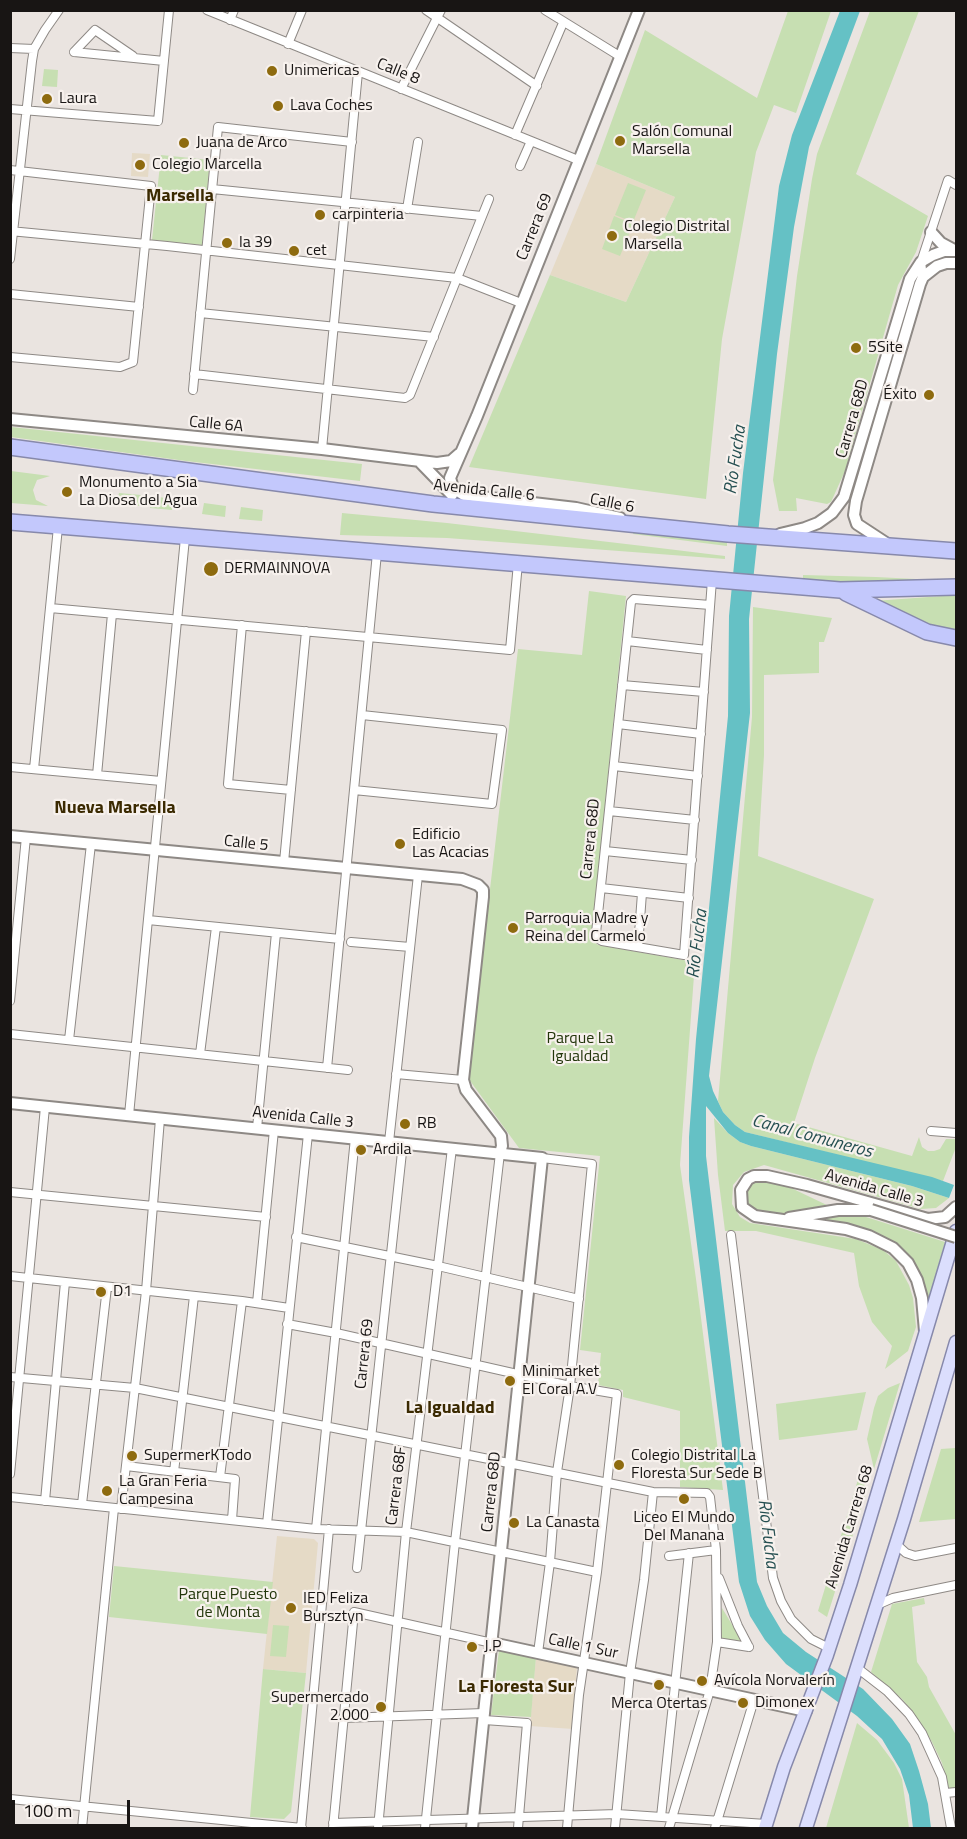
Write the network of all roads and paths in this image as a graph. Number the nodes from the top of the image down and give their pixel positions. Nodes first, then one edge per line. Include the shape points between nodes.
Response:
1 (59, 10) edge
2 (170, 10) edge
3 (207, 10) edge
4 (234, 10) edge
5 (302, 10) edge
6 (426, 10) edge
7 (545, 10) edge
8 (639, 10) edge
9 (439, 14) edge
10 (230, 20) junction
11 (564, 23) junction
12 (288, 44) junction
13 (10, 48) edge
14 (34, 49) junction
15 (134, 57) junction
16 (621, 57) junction
17 (164, 61) junction
18 (358, 72) junction
19 (537, 86) junction
20 (401, 89) junction
21 (10, 109) edge
22 (26, 110) junction
23 (515, 135) junction
24 (531, 141) junction
25 (352, 142) junction
26 (418, 142) dead end
27 (578, 160) junction
28 (520, 166) dead end
29 (15, 171) edge
30 (957, 185) edge
31 (212, 189) junction
32 (489, 199) dead end
33 (346, 203) junction
34 (407, 209) junction
35 (482, 216) junction
36 (12, 231) edge
37 (931, 232) junction
38 (145, 244) junction
39 (206, 250) junction
40 (955, 251) edge
41 (10, 259) edge
42 (921, 262) junction
43 (957, 262) edge
44 (339, 264) junction
45 (457, 278) junction
46 (921, 280) junction
47 (10, 294) edge
48 (521, 303) junction
49 (139, 307) junction
50 (200, 313) junction
51 (333, 327) junction
52 (434, 337) junction
53 (10, 357) edge
54 (194, 374) junction
55 (327, 388) junction
56 (193, 390) dead end
57 (10, 419) edge
58 (10, 447) edge
59 (322, 449) junction
60 (459, 454) junction
61 (419, 461) junction
62 (451, 484) joint
63 (460, 500) junction
64 (433, 504) junction
65 (10, 522) edge
66 (648, 526) junction
67 (58, 527) junction
68 (764, 537) junction
69 (184, 538) junction
70 (889, 545) junction
71 (957, 551) edge
72 (377, 553) junction
73 (518, 563) junction
74 (718, 581) junction
75 (957, 587) edge
76 (840, 590) junction
77 (710, 605) junction
78 (50, 608) junction
79 (112, 614) junction
80 (177, 619) junction
81 (242, 625) junction
82 (306, 631) junction
83 (369, 637) junction
84 (957, 638) edge
85 (627, 641) junction
86 (707, 650) junction
87 (622, 685) junction
88 (704, 692) junction
89 (362, 715) junction
90 (618, 724) junction
91 (701, 734) junction
92 (614, 766) junction
93 (10, 767) edge
94 (34, 769) junction
95 (97, 775) junction
96 (698, 776) junction
97 (161, 781) junction
98 (291, 790) junction
99 (354, 790) junction
100 (609, 811) junction
101 (694, 820) junction
102 (10, 836) edge
103 (26, 837) junction
104 (91, 844) junction
105 (154, 850) junction
106 (605, 851) junction
107 (692, 860) junction
108 (284, 862) junction
109 (346, 868) junction
110 (418, 875) junction
111 (601, 888) junction
112 (642, 893) junction
113 (689, 898) junction
114 (148, 920) junction
115 (216, 927) junction
116 (276, 933) junction
117 (340, 939) junction
118 (351, 942) dead end
119 (410, 947) junction
120 (638, 947) junction
121 (10, 1001) edge
122 (10, 1034) edge
123 (69, 1041) junction
124 (135, 1048) junction
125 (200, 1054) junction
126 (264, 1061) junction
127 (327, 1068) junction
128 (348, 1070) dead end
129 (396, 1074) junction
130 (463, 1080) junction
131 (10, 1103) edge
132 (45, 1107) junction
133 (129, 1115) junction
134 (160, 1119) junction
135 (257, 1128) junction
136 (274, 1130) junction
137 (931, 1131) dead end
138 (957, 1133) edge
139 (308, 1134) junction
140 (355, 1138) junction
141 (389, 1142) junction
142 (403, 1143) junction
143 (452, 1148) junction
144 (500, 1153) junction
145 (542, 1158) junction
146 (780, 1179) junction
147 (10, 1192) edge
148 (37, 1194) junction
149 (153, 1206) junction
150 (957, 1208) edge
151 (871, 1210) junction
152 (266, 1217) junction
153 (771, 1219) junction
154 (957, 1231) edge
155 (731, 1235) dead end
156 (296, 1237) junction
157 (957, 1237) edge
158 (344, 1246) junction
159 (391, 1256) junction
160 (438, 1266) junction
161 (10, 1276) edge
162 (485, 1276) junction
163 (29, 1278) junction
164 (65, 1282) junction
165 (107, 1287) junction
166 (528, 1288) junction
167 (146, 1291) junction
168 (194, 1296) junction
169 (579, 1299) junction
170 (242, 1301) junction
171 (257, 1303) junction
172 (289, 1308) junction
173 (287, 1324) junction
174 (925, 1332) junction
175 (336, 1333) junction
176 (957, 1342) edge
177 (381, 1343) junction
178 (428, 1354) junction
179 (475, 1364) junction
180 (519, 1375) junction
181 (10, 1377) edge
182 (20, 1378) junction
183 (56, 1382) junction
184 (96, 1386) junction
185 (570, 1386) junction
186 (135, 1388) junction
187 (183, 1397) junction
188 (229, 1407) junction
189 (278, 1416) junction
190 (326, 1426) junction
191 (371, 1435) junction
192 (417, 1444) junction
193 (465, 1454) junction
194 (510, 1463) junction
195 (126, 1466) junction
196 (174, 1472) junction
197 (557, 1472) junction
198 (10, 1474) edge
199 (220, 1477) junction
200 (606, 1482) junction
201 (653, 1491) junction
202 (10, 1497) edge
203 (45, 1501) junction
204 (82, 1504) junction
205 (118, 1508) junction
206 (232, 1520) junction
207 (267, 1524) junction
208 (316, 1529) junction
209 (329, 1529) junction
210 (361, 1530) junction
211 (406, 1532) junction
212 (455, 1542) junction
213 (896, 1544) junction
214 (957, 1548) edge
215 (716, 1550) junction
216 (501, 1552) junction
217 (689, 1553) junction
218 (669, 1556) dead end
219 (550, 1562) junction
220 (357, 1568) dead end
221 (597, 1572) junction
222 (717, 1574) junction
223 (957, 1585) edge
224 (876, 1606) junction
225 (398, 1622) junction
226 (445, 1632) junction
227 (717, 1642) junction
228 (492, 1643) junction
229 (828, 1651) junction
230 (538, 1653) junction
231 (584, 1663) junction
232 (855, 1672) junction
233 (630, 1673) junction
234 (676, 1683) junction
235 (710, 1690) junction
236 (754, 1700) junction
237 (806, 1711) junction
238 (437, 1715) junction
239 (389, 1716) junction
240 (484, 1717) junction
241 (344, 1718) junction
242 (957, 1792) edge
243 (946, 1793) junction
244 (10, 1799) edge
245 (84, 1806) junction
246 (617, 1814) junction
247 (568, 1815) junction
248 (519, 1817) junction
249 (661, 1817) junction
250 (672, 1818) junction
251 (425, 1824) edge
252 (473, 1824) edge
253 (379, 1825) edge
254 (716, 1825) edge
255 (333, 1826) edge
256 (766, 1826) edge
257 (82, 1828) edge
258 (302, 1828) edge
259 (518, 1828) edge
260 (567, 1828) edge
261 (615, 1828) edge
262 (669, 1828) edge
263 (806, 1828) edge
264 (951, 1828) edge

1 - 14 street
2 - 17 street
3 - 10 street, Calle 8
4 - 10 street
5 - 12 street
6 - 9 street
7 - 11 street
8 - 16 street, Carrera 69
9 - 19 street
9 - 20 street
10 - 12 street, Calle 8
11 - 16 street
11 - 19 street
12 - 18 street, Calle 8
13 - 14 street
14 - 22 street
15 - 15 street via 84,53 74,52 94,30
15 - 17 street
16 - 27 street, Carrera 69
17 - 22 street via 158,121
18 - 20 street, Calle 8
18 - 25 street
19 - 23 street
20 - 23 street, Calle 8
21 - 22 street
22 - 29 street
23 - 24 street, Calle 8
24 - 27 street, Calle 8
24 - 28 street
25 - 31 street via 218,127
25 - 33 street
26 - 34 street
27 - 48 street, Carrera 69
29 - 36 street
29 - 38 street via 152,186
30 - 37 street, Carrera 68D via 948,180
31 - 33 street
31 - 39 street
32 - 35 street
33 - 34 street
33 - 44 street
34 - 35 street
35 - 45 street
36 - 38 street
36 - 41 street
37 - 40 street
37 - 42 street, Carrera 68D
38 - 39 street
38 - 49 street
39 - 44 street
39 - 50 street
40 - 42 street
42 - 46 street, Carrera 68D
42 - 68 street, Carrera 68D via 910,279 844,497 818,523
43 - 46 street via 937,266
44 - 45 street
44 - 51 street
45 - 48 street
45 - 52 street
46 - 70 street, Carrera 68D via 855,507 859,526
47 - 49 street
48 - 60 street, Carrera 69
49 - 53 street via 133,362 120,367
50 - 51 street
50 - 54 street
51 - 52 street
51 - 55 street
52 - 55 street via 410,395 405,398
54 - 55 street
54 - 56 street
55 - 59 street
57 - 59 street, Calle 6A
58 - 64 highway, Avenida Calle 6
59 - 61 street, Calle 6A
60 - 61 street via 447,463
60 - 62 street, Carrera 69 via 450,476
61 - 63 street
62 - 66 street, Calle 6 via 464,495 587,509
63 - 64 highway
63 - 66 street, Calle 6
64 - 66 highway, Avenida Calle 6
65 - 67 highway
66 - 68 highway, Avenida Calle 6
67 - 69 highway
67 - 78 street
68 - 70 highway, Avenida Calle 6
69 - 72 highway
69 - 80 street
70 - 71 highway, Avenida Calle 6
72 - 73 highway
72 - 83 street
73 - 74 highway
73 - 83 street via 510,650
74 - 76 highway
74 - 77 street
75 - 76 highway
76 - 84 highway via 927,632
77 - 85 street, Carrera 68D via 631,600
77 - 86 street
78 - 79 street
78 - 94 street
79 - 80 street
79 - 95 street
80 - 81 street
80 - 97 street
81 - 82 street
81 - 98 street via 228,784
82 - 83 street
82 - 98 street
83 - 89 street
85 - 86 street
85 - 87 street, Carrera 68D
86 - 88 street
87 - 88 street
87 - 90 street, Carrera 68D
88 - 91 street
89 - 99 street
89 - 99 street via 502,730 492,804
90 - 91 street
90 - 92 street, Carrera 68D
91 - 96 street
92 - 96 street
92 - 100 street, Carrera 68D
93 - 94 street
94 - 95 street
95 - 97 street
96 - 101 street
97 - 105 street
98 - 108 street
99 - 109 street
100 - 101 street
100 - 106 street, Carrera 68D
101 - 107 street
102 - 103 street, Calle 5
103 - 104 street, Calle 5
103 - 121 street
104 - 105 street, Calle 5
104 - 123 street
105 - 108 street, Calle 5
105 - 114 street
106 - 107 street
106 - 111 street, Carrera 68D
107 - 113 street
108 - 109 street, Calle 5
109 - 110 street, Calle 5
109 - 117 street
110 - 119 street
110 - 130 street, Calle 5 via 462,879 483,890
111 - 112 street
111 - 120 street, Carrera 68D via 597,938
112 - 113 street
112 - 120 street
113 - 120 street via 684,955
114 - 115 street
114 - 124 street
115 - 116 street
115 - 125 street
116 - 117 street
116 - 126 street
117 - 127 street
118 - 119 street
119 - 129 street
122 - 123 street
123 - 124 street
124 - 125 street
124 - 133 street
125 - 126 street
126 - 127 street
126 - 135 street
127 - 128 street
129 - 130 street
129 - 141 street
130 - 144 street via 466,1090 501,1136
131 - 132 street, Avenida Calle 3
132 - 133 street, Avenida Calle 3
132 - 148 street
133 - 134 street, Avenida Calle 3
134 - 135 street, Avenida Calle 3
134 - 149 street
135 - 136 street, Avenida Calle 3
136 - 139 street, Avenida Calle 3
136 - 152 street
137 - 138 street
139 - 140 street, Avenida Calle 3
139 - 156 street
140 - 141 street, Avenida Calle 3
140 - 158 street
141 - 142 street, Avenida Calle 3
142 - 143 street, Avenida Calle 3
142 - 159 street, Carrera 69
143 - 144 street, Avenida Calle 3
143 - 160 street, Carrera 68F
144 - 145 street, Avenida Calle 3
144 - 162 street
145 - 166 street, Carrera 68D
145 - 169 street, Avenida Calle 3 via 592,1164
146 - 150 street, Avenida Calle 3 via 928,1219 945,1217
146 - 151 street, Avenida Calle 3
146 - 153 street, Avenida Calle 3 via 754,1176 741,1190 742,1207 747,1212
147 - 148 street
148 - 149 street
148 - 163 street
149 - 152 street
149 - 167 street
151 - 153 street, Avenida Calle 3
151 - 157 street, Avenida Calle 3, bridge
152 - 171 street
153 - 174 street, Avenida Calle 3 via 846,1229 893,1248 909,1263 917,1280
154 - 174 main road, Avenida Carrera 68
155 - 229 street via 772,1578 791,1619
156 - 158 street
156 - 172 street
158 - 159 street
158 - 175 street
159 - 160 street
159 - 177 street, Carrera 69
160 - 162 street
160 - 178 street, Carrera 68F
161 - 163 street
162 - 166 street
162 - 179 street
163 - 164 street
163 - 182 street
164 - 165 street
164 - 183 street
165 - 167 street
165 - 184 street
166 - 169 street
166 - 180 street, Carrera 68D
167 - 168 street
167 - 186 street
168 - 170 street
168 - 187 street
169 - 185 street
170 - 171 street
170 - 188 street
171 - 172 street
172 - 173 street
173 - 175 street
173 - 189 street
174 - 229 main road, Avenida Carrera 68
175 - 177 street
175 - 190 street
176 - 213 main road
177 - 178 street
177 - 191 street, Carrera 69
178 - 179 street
178 - 192 street, Carrera 68F
179 - 180 street
179 - 193 street
180 - 185 street
180 - 194 street, Carrera 68D
181 - 182 street
182 - 183 street
182 - 198 street
183 - 184 street
183 - 203 street
184 - 186 street
184 - 204 street
185 - 197 street
185 - 200 street via 617,1394
186 - 187 street
186 - 195 street
187 - 188 street
187 - 196 street
188 - 189 street
188 - 199 street
189 - 190 street
189 - 207 street
190 - 191 street
190 - 208 street
191 - 192 street
191 - 210 street, Carrera 69
192 - 193 street
192 - 211 street, Carrera 68F
193 - 194 street
193 - 212 street
194 - 197 street
194 - 216 street, Carrera 68D
195 - 196 street
195 - 205 street
196 - 199 street
197 - 200 street
197 - 219 street
199 - 206 street via 235,1479
200 - 201 street
200 - 221 street
201 - 215 street via 704,1492 710,1497
201 - 233 street
202 - 203 street
203 - 204 street
204 - 205 street
205 - 206 street
205 - 245 street
206 - 207 street
207 - 208 street
208 - 209 street
209 - 210 street
209 - 258 street
210 - 211 street
210 - 220 street, Carrera 69
211 - 212 street
211 - 225 street, Carrera 68F
212 - 216 street
212 - 226 street
213 - 214 street via 915,1556
213 - 224 main road
215 - 217 street
215 - 222 street
216 - 219 street
216 - 228 street, Carrera 68D
217 - 218 street
217 - 234 street
219 - 221 street
219 - 230 street
221 - 231 street
222 - 227 street
222 - 227 street via 749,1647
223 - 224 street via 893,1598
224 - 232 main road
225 - 226 street, Calle 1 Sur
225 - 239 street, Carrera 68F
225 - 241 street, Calle 1 Sur via 354,1612
226 - 228 street, Calle 1 Sur
226 - 238 street
227 - 235 street
228 - 230 street, Calle 1 Sur
228 - 240 street, Carrera 68D
229 - 237 main road, Avenida Carrera 68
230 - 231 street, Calle 1 Sur
231 - 233 street, Calle 1 Sur
231 - 247 street
232 - 243 street via 887,1691 915,1722 929,1744
232 - 263 main road
233 - 234 street, Calle 1 Sur
233 - 246 street
234 - 235 street, Calle 1 Sur
234 - 249 street
235 - 236 street, Calle 1 Sur
235 - 250 street
236 - 237 street, Calle 1 Sur
236 - 254 street
237 - 256 main road, Avenida Carrera 68
238 - 239 street
238 - 240 street
238 - 251 street
239 - 241 street
239 - 253 street, Carrera 68F
240 - 248 street via 527,1723
240 - 252 street, Carrera 68D
241 - 255 street
242 - 243 street
243 - 264 street
244 - 245 street
245 - 257 street
245 - 258 street
246 - 247 street
246 - 249 street
246 - 261 street
247 - 248 street
247 - 260 street
248 - 252 street
248 - 259 street
249 - 250 street
250 - 254 street
250 - 262 street
251 - 252 street
251 - 253 street
253 - 255 street
254 - 256 street

